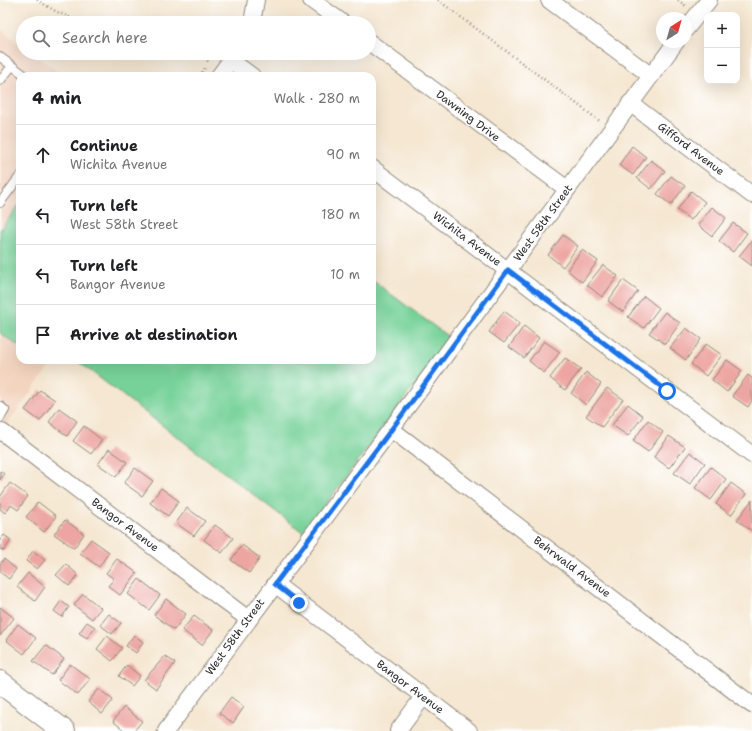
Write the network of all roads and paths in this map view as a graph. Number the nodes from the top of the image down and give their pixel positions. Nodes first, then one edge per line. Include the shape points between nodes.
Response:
1 (37, 0) edge
2 (256, 0) edge
3 (311, 0) edge
4 (438, 0) edge
5 (549, 0) edge
6 (709, 0) edge
7 (66, 16) edge
8 (253, 16) edge
9 (333, 16) edge
10 (692, 21) edge
11 (376, 47) edge
12 (671, 48) edge
13 (0, 56) edge
14 (230, 60) edge
15 (237, 60) edge
16 (12, 66) junction
17 (20, 72) edge
18 (222, 72) edge
19 (248, 72) edge
20 (650, 75) junction
21 (0, 81) edge
22 (630, 103) junction
23 (611, 129) junction
24 (376, 171) edge
25 (16, 181) edge
26 (567, 189) junction
27 (752, 195) edge
28 (0, 203) edge
29 (508, 270) junction
30 (0, 406) edge
31 (1, 425) edge
32 (391, 430) junction
33 (752, 455) edge
34 (275, 584) junction
35 (248, 619) junction
36 (0, 682) edge
37 (423, 697) junction
38 (752, 705) edge
39 (64, 731) edge
40 (166, 731) edge
41 (398, 731) edge
42 (469, 731) edge

1 - 7 path
2 - 8 street
3 - 9 street
4 - 23 path
5 - 20 street
6 - 10 street
11 - 26 street, Dawning Drive
12 - 20 street, West 58th Street
13 - 16 lane
14 - 18 street
15 - 19 street
16 - 17 lane
16 - 21 lane
20 - 22 street, West 58th Street
22 - 23 street, West 58th Street
22 - 27 street, Gifford Avenue
23 - 26 street, West 58th Street
24 - 29 street, Wichita Avenue
25 - 28 lane
26 - 29 street, West 58th Street
29 - 32 street, West 58th Street
29 - 33 street, Wichita Avenue
30 - 31 lane via 5,410
31 - 35 street, Bangor Avenue
32 - 34 street, West 58th Street
32 - 38 street, Behrwald Avenue
34 - 35 street, West 58th Street
34 - 37 street, Bangor Avenue
35 - 40 street, West 58th Street
36 - 39 street
37 - 41 street
37 - 42 street, Bangor Avenue

